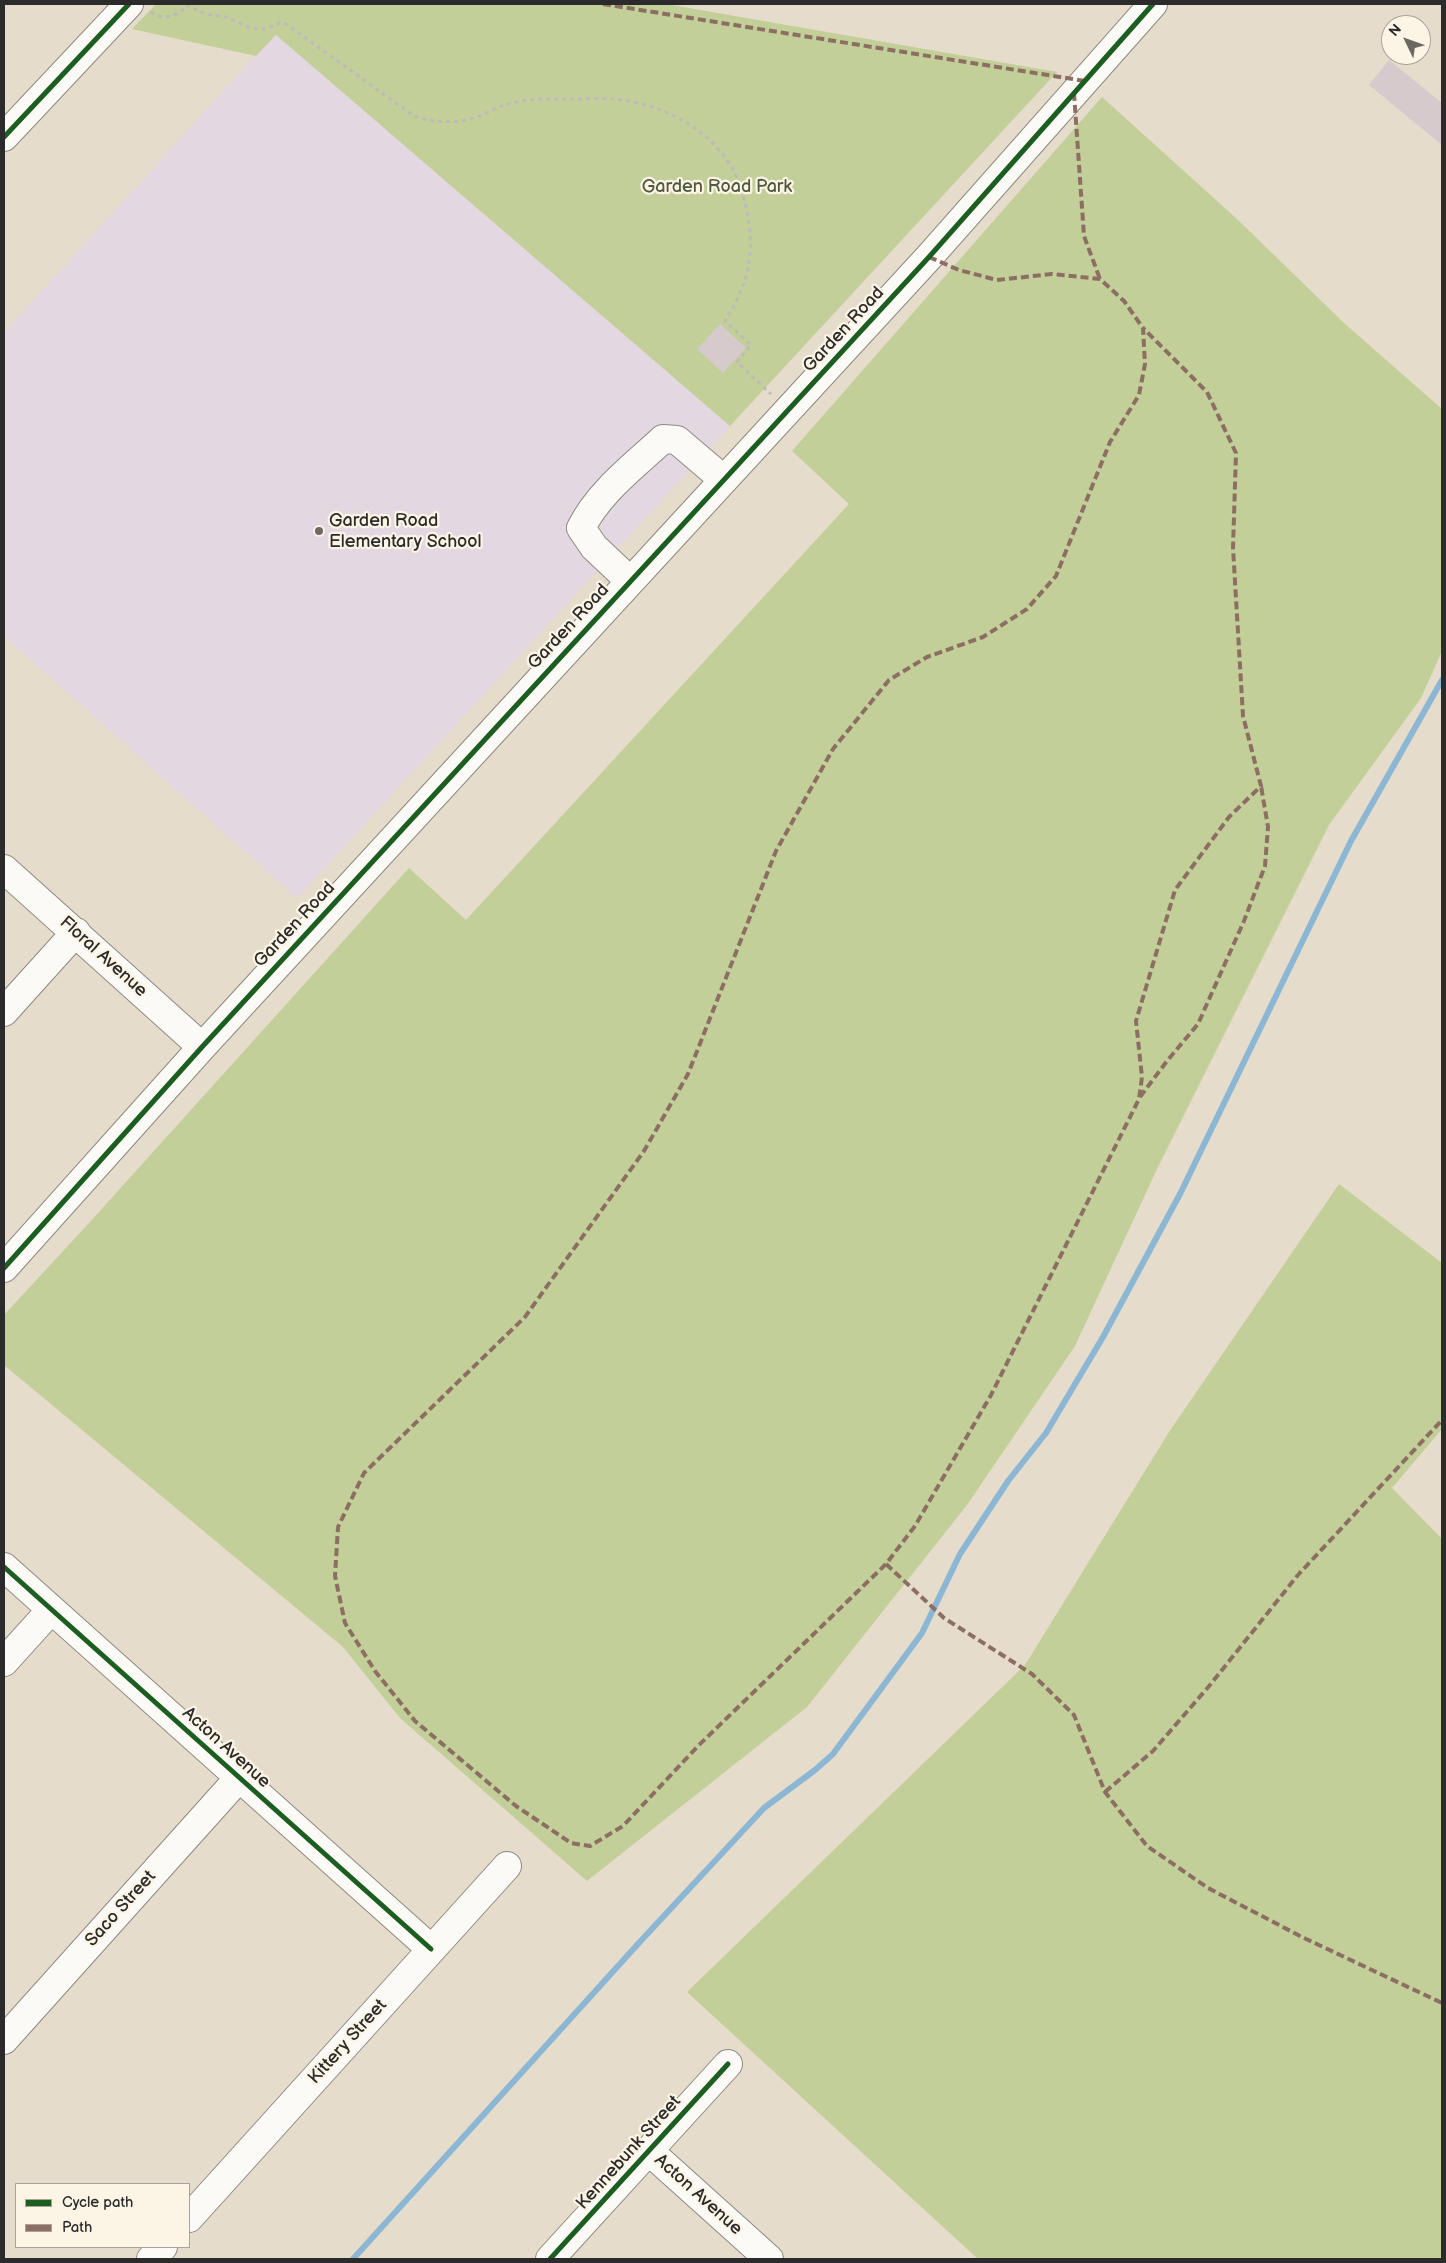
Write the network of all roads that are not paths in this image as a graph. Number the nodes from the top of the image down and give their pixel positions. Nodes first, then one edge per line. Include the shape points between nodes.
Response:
1 (1154, 4) edge
2 (136, 6) edge
3 (4, 137) edge
4 (724, 480) junction
5 (630, 581) junction
6 (4, 869) edge
7 (76, 932) junction
8 (4, 1012) edge
9 (202, 1047) junction
10 (4, 1268) edge
11 (4, 1567) edge
12 (50, 1610) junction
13 (4, 1662) edge
14 (239, 1778) junction
15 (507, 1866) dead end
16 (431, 1949) junction
17 (4, 2040) edge
18 (728, 2064) dead end
19 (649, 2151) junction
20 (190, 2217) edge
21 (161, 2248) edge
22 (151, 2259) edge
23 (550, 2259) edge
24 (769, 2259) edge

1 - 4 street, Garden Road
2 - 3 street
4 - 5 street, Garden Road
4 - 5 street via 677,440 663,439 615,484 589,513 581,528 594,547
5 - 9 street, Garden Road
6 - 7 street, Floral Avenue
7 - 8 street
7 - 9 street, Floral Avenue
9 - 10 street, Garden Road
11 - 12 street, Acton Avenue
12 - 13 street
12 - 14 street, Acton Avenue
14 - 16 street, Acton Avenue
14 - 17 street, Saco Street
15 - 16 street, Kittery Street
16 - 20 street, Kittery Street
18 - 19 street, Kennebunk Street
19 - 23 street, Kennebunk Street
19 - 24 street, Acton Avenue
21 - 22 street

